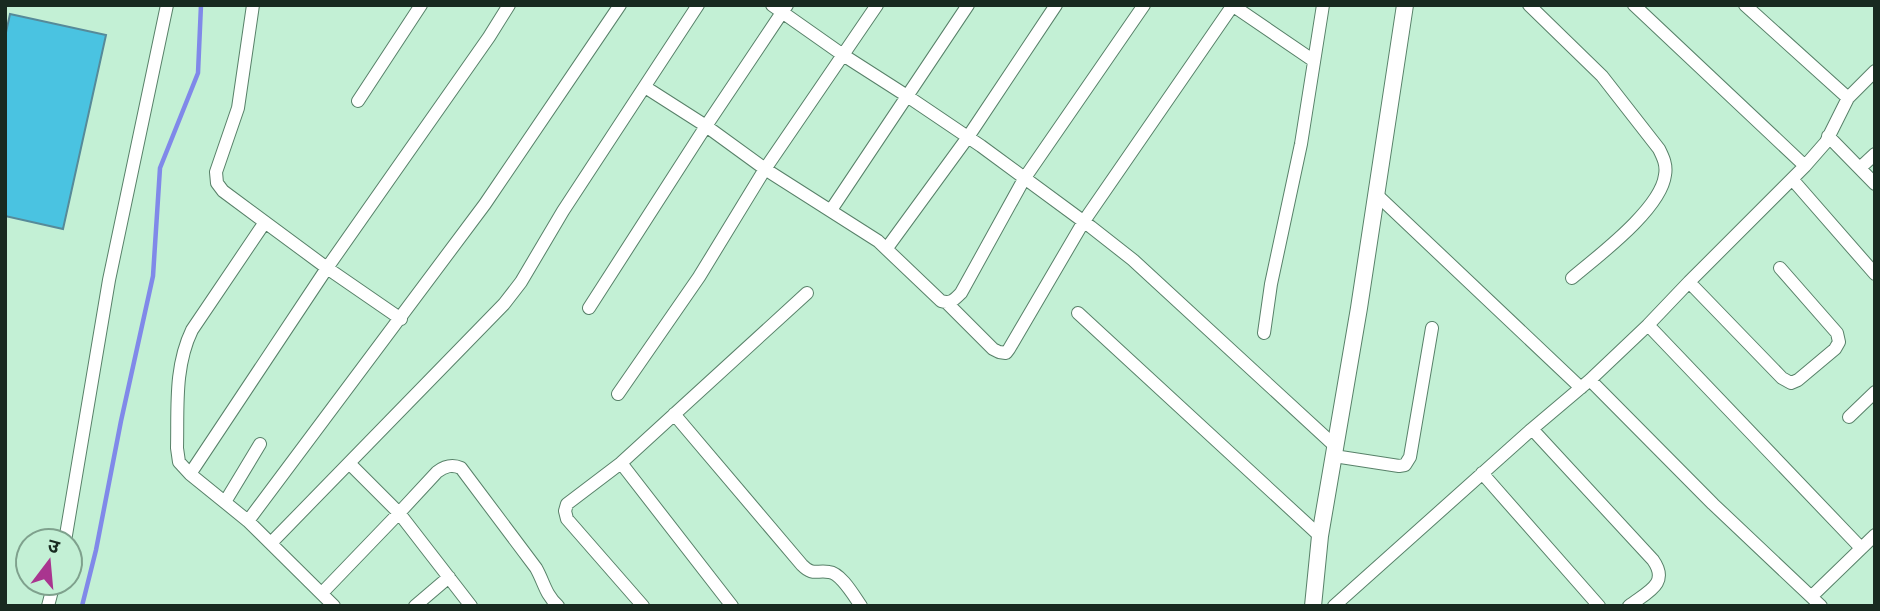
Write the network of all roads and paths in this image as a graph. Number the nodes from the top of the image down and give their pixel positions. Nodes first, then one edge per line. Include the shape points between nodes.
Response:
1 (167, 5) edge
2 (253, 5) edge
3 (421, 5) edge
4 (509, 5) edge
5 (620, 5) edge
6 (698, 5) edge
7 (877, 5) edge
8 (968, 5) edge
9 (1055, 5) edge
10 (1144, 5) edge
11 (1232, 5) edge
12 (1323, 5) edge
13 (1405, 5) edge
14 (1529, 5) edge
15 (1633, 5) edge
16 (1745, 5) edge
17 (780, 8) edge
18 (842, 55) junction
19 (1314, 61) junction
20 (1875, 71) edge
21 (645, 87) junction
22 (907, 96) junction
23 (1847, 98) junction
24 (358, 101) dead end
25 (706, 126) junction
26 (1828, 136) junction
27 (968, 137) junction
28 (1875, 154) edge
29 (1805, 166) junction
30 (1861, 167) junction
31 (765, 169) junction
32 (1024, 179) junction
33 (1792, 179) junction
34 (1875, 184) edge
35 (1376, 194) junction
36 (831, 210) junction
37 (265, 222) junction
38 (1084, 222) junction
39 (887, 248) junction
40 (327, 268) junction
41 (1780, 268) dead end
42 (1875, 274) edge
43 (1572, 278) dead end
44 (1689, 282) junction
45 (807, 293) dead end
46 (947, 303) junction
47 (589, 308) dead end
48 (1078, 313) dead end
49 (401, 319) junction
50 (1648, 325) junction
51 (1432, 328) dead end
52 (1264, 333) dead end
53 (1586, 384) junction
54 (1875, 392) edge
55 (618, 394) dead end
56 (674, 414) junction
57 (1849, 416) dead end
58 (1532, 429) junction
59 (260, 444) dead end
60 (1334, 451) junction
61 (349, 463) junction
62 (621, 463) junction
63 (1482, 473) junction
64 (190, 474) junction
65 (225, 502) junction
66 (400, 513) junction
67 (248, 521) junction
68 (67, 527) edge
69 (1875, 535) edge
70 (1320, 536) junction
71 (271, 543) junction
72 (1861, 548) junction
73 (449, 576) junction
74 (322, 593) junction
75 (1816, 601) edge
76 (334, 606) edge
77 (415, 606) edge
78 (471, 606) edge
79 (558, 606) edge
80 (643, 606) edge
81 (732, 606) edge
82 (861, 606) edge
83 (1313, 606) edge
84 (1334, 606) edge
85 (1599, 606) edge
86 (1629, 606) edge

1 - 68 street via 109,280
2 - 37 street via 238,108 216,172 223,191
3 - 24 street
4 - 40 street
5 - 49 street
6 - 21 street
7 - 18 street
8 - 22 street
9 - 27 street
10 - 32 street
11 - 19 street
11 - 38 street
12 - 19 street
13 - 35 street
14 - 43 street via 1602,76 1665,161 1665,177 1639,219
15 - 29 street
16 - 23 street
17 - 18 street
17 - 25 street
18 - 22 street
18 - 31 street
19 - 52 street
20 - 23 street
21 - 25 street
21 - 61 street via 504,304
22 - 27 street
22 - 36 street
23 - 26 street
25 - 31 street
25 - 47 street
26 - 29 street
26 - 30 street
27 - 32 street
27 - 39 street
28 - 30 street
29 - 33 street
30 - 34 street
31 - 36 street
31 - 55 street
32 - 38 street
32 - 46 street via 961,293
33 - 42 street
33 - 44 street
35 - 53 street
35 - 60 street
36 - 39 street
37 - 40 street
37 - 64 street via 185,345 177,449 179,461
38 - 46 street via 1006,353 993,349
38 - 60 street via 1133,260
39 - 46 street
40 - 49 street
40 - 64 street
41 - 44 street via 1837,333 1839,342 1791,383
44 - 50 street
45 - 56 street
48 - 70 street
49 - 67 street
50 - 53 street
50 - 72 street
51 - 60 street via 1405,465
53 - 58 street
53 - 75 street
54 - 57 street
56 - 62 street
56 - 82 street via 802,565 815,573 838,575
58 - 63 street
58 - 86 street via 1659,568 1657,584
59 - 65 street
60 - 70 street
61 - 66 street
61 - 71 street
62 - 80 street via 567,504 565,511 567,519
62 - 81 street
63 - 84 street
63 - 85 street
64 - 65 street
65 - 67 street
66 - 73 street
66 - 74 street
66 - 79 street via 437,472 454,465 461,468 536,568 545,592
67 - 71 street
69 - 72 street
70 - 83 street
71 - 74 street
72 - 75 street
73 - 77 street
73 - 78 street
74 - 76 street

